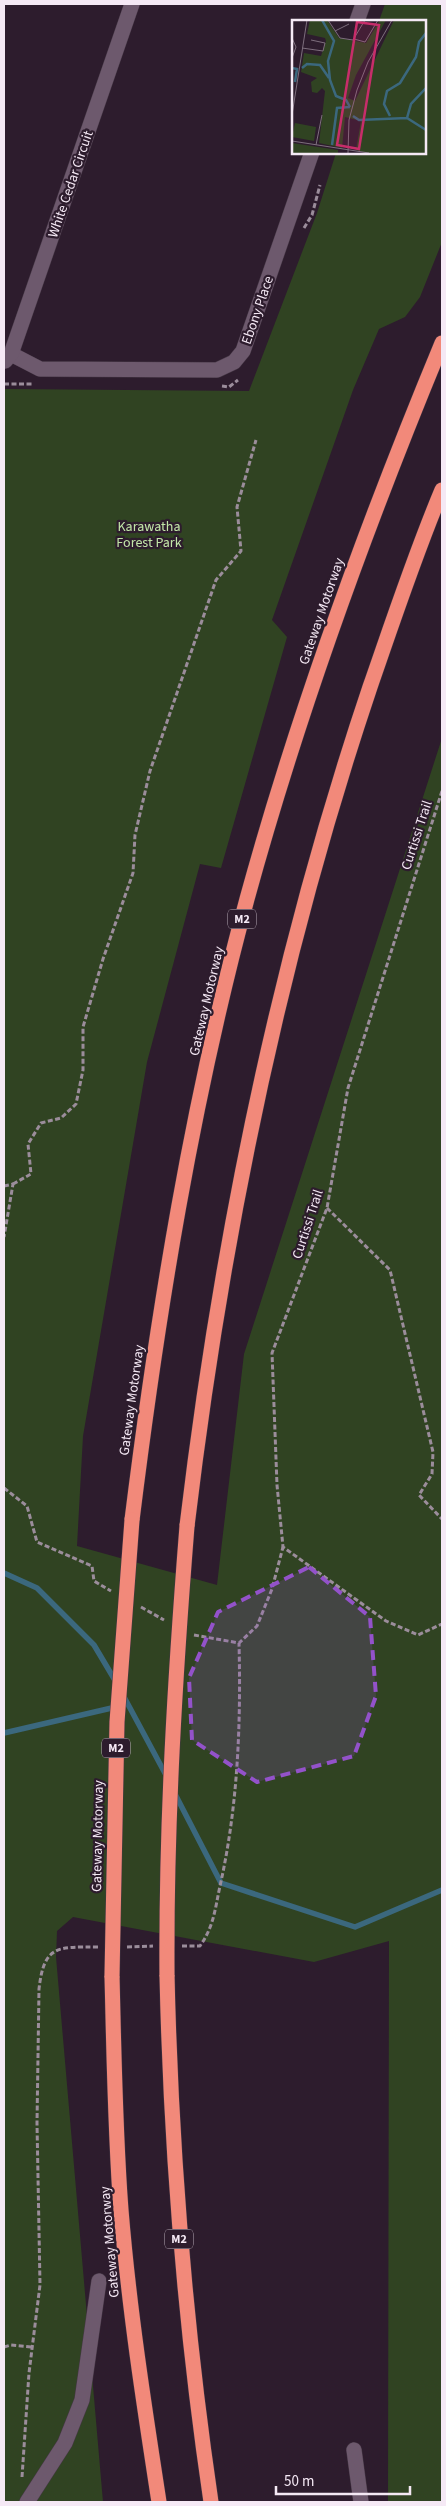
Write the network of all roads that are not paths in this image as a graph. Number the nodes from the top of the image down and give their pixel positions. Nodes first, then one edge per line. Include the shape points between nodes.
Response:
1 (132, 4) edge
2 (363, 4) edge
3 (357, 20) edge
4 (311, 154) edge
5 (442, 342) edge
6 (8, 358) edge
7 (442, 490) edge
8 (99, 2281) dead end
9 (354, 2450) dead end
10 (29, 2498) edge
11 (159, 2502) edge
12 (211, 2502) edge
13 (361, 2502) edge

1 - 6 street, White Cedar Circuit
2 - 3 street
4 - 6 street, Ebony Place via 243,350 234,362 217,370 40,369
5 - 11 highway, Gateway Motorway / M2, bridge via 332,628 247,900 178,1207 146,1404 132,1520 117,1722 112,1976 116,2137 122,2212 134,2333
7 - 12 highway, M2, bridge via 342,769 267,1049 209,1352 187,1526 169,1782 167,1975 179,2233 198,2417
8 - 10 street via 82,2400 65,2443
9 - 13 street

